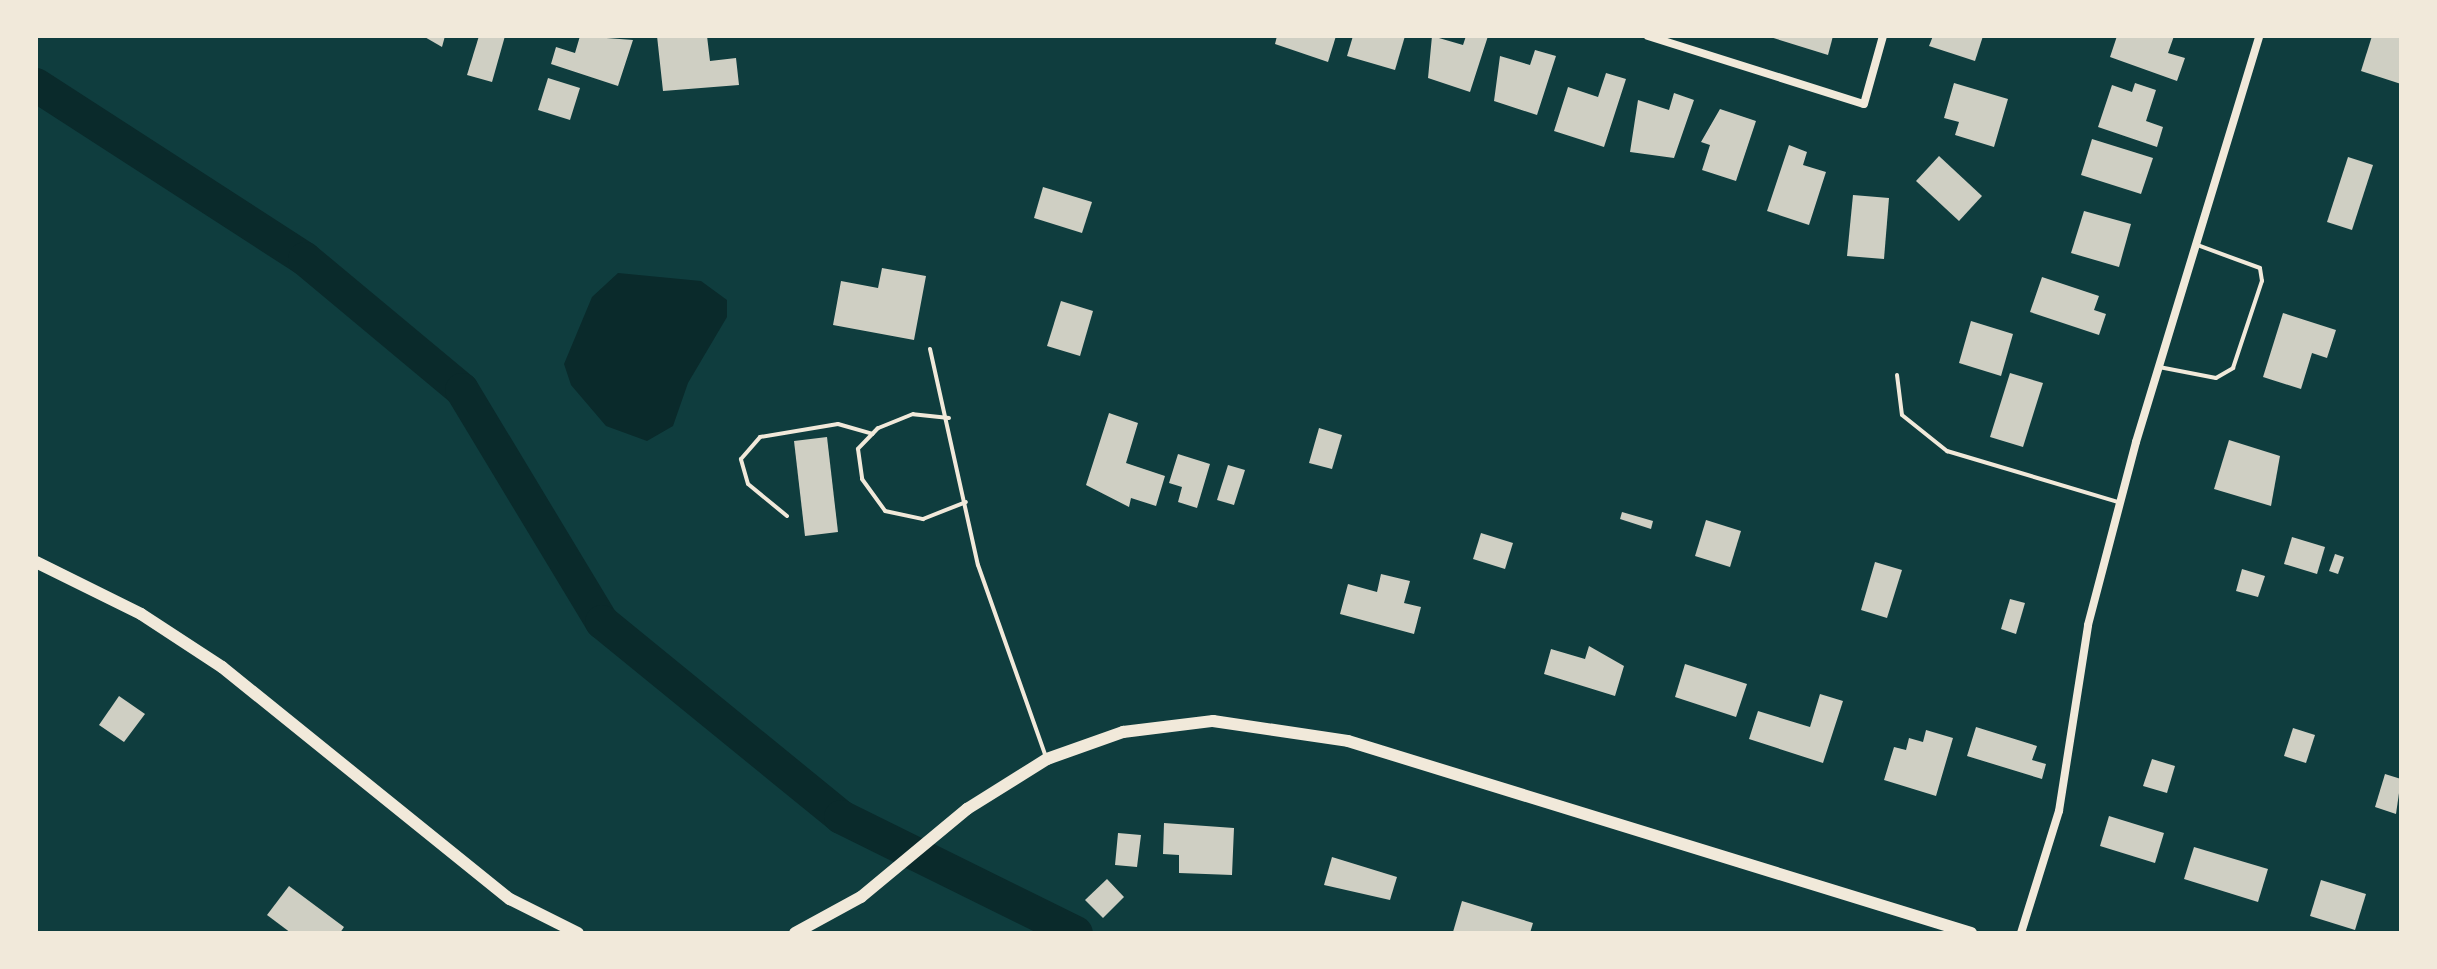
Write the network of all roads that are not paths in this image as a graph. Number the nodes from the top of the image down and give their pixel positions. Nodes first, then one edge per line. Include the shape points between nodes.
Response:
1 (1648, 36) edge
2 (1883, 36) edge
3 (2259, 36) edge
4 (2195, 244) junction
5 (930, 349) dead end
6 (2159, 367) junction
7 (1897, 375) dead end
8 (949, 418) junction
9 (873, 434) junction
10 (966, 502) junction
11 (2120, 503) junction
12 (787, 516) dead end
13 (36, 562) edge
14 (1047, 759) junction
15 (578, 933) edge
16 (795, 933) edge
17 (1971, 933) edge
18 (2021, 933) edge

1 - 2 street via 1864,104
3 - 4 street
4 - 6 street
4 - 6 lane via 2260,268 2262,281 2233,368 2216,378
5 - 8 lane
6 - 11 street
7 - 11 lane via 1902,415 1947,451
8 - 9 lane via 913,414
8 - 10 lane
9 - 10 lane via 858,449 862,479 885,511 923,519
9 - 12 lane via 838,424 760,437 741,459 748,484
10 - 14 lane via 978,565
11 - 18 street via 2088,625 2059,811
13 - 15 main road via 141,614 222,667 510,899
14 - 16 main road via 950,822 861,897
14 - 17 main road via 1151,726 1241,721 1303,729

